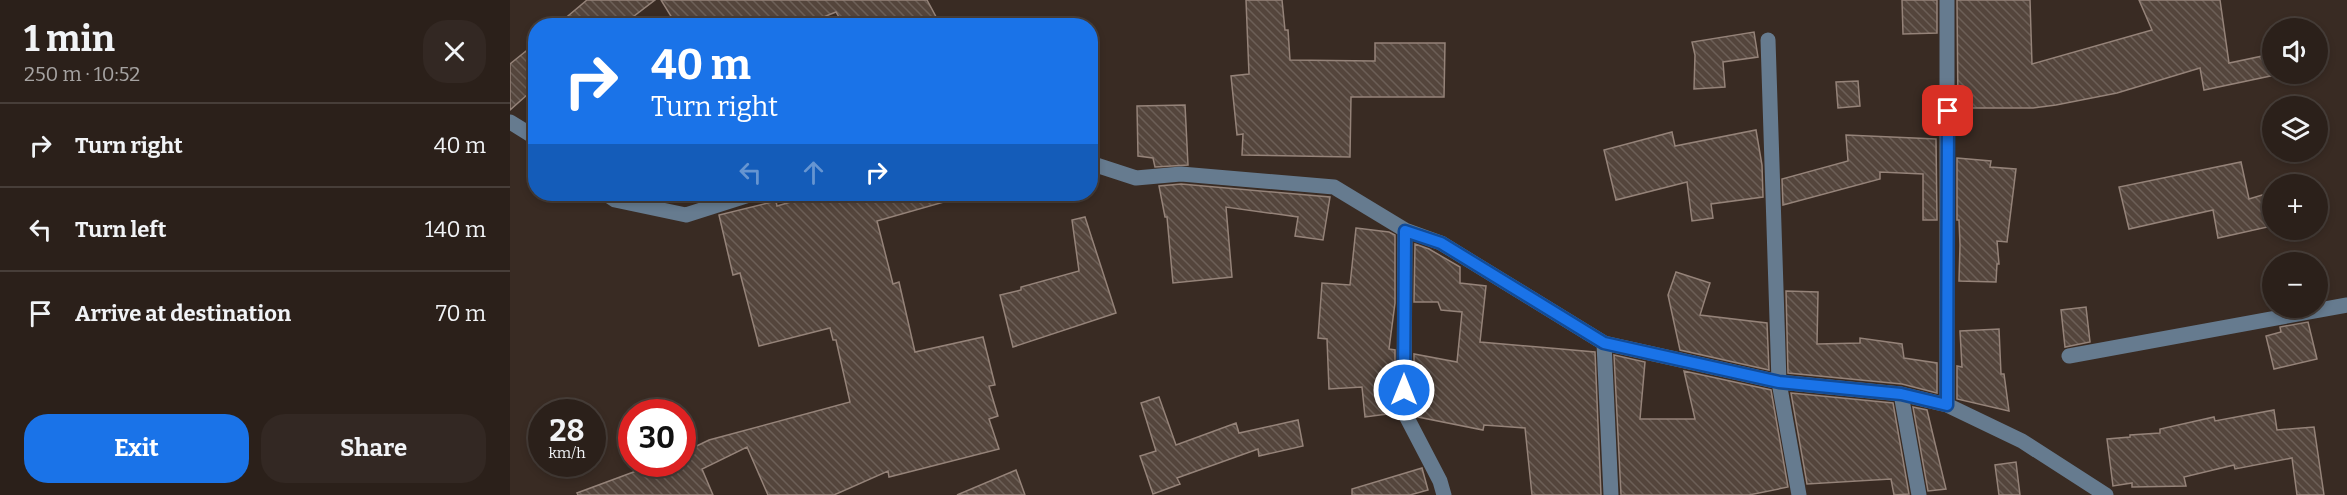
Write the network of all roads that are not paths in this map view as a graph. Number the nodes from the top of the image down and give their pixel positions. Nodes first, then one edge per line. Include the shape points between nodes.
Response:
1 (1947, 0) edge
2 (1768, 40) dead end
3 (510, 122) edge
4 (528, 133) edge
5 (1098, 166) edge
6 (620, 201) edge
7 (730, 201) edge
8 (1405, 231) junction
9 (2347, 305) edge
10 (1604, 343) junction
11 (2069, 356) dead end
12 (1779, 382) junction
13 (1901, 394) junction
14 (1947, 405) junction
15 (1444, 495) edge
16 (1611, 495) edge
17 (1799, 495) edge
18 (1919, 495) edge
19 (2106, 495) edge

1 - 14 street
2 - 12 street
3 - 4 street
5 - 8 street via 1136,178 1181,174 1334,187
6 - 7 street via 686,215
8 - 10 street via 1441,243
8 - 15 street via 1404,412
9 - 11 street
10 - 12 street
10 - 16 street
12 - 13 street
12 - 17 street
13 - 14 street
13 - 18 street
14 - 19 street via 2022,441

